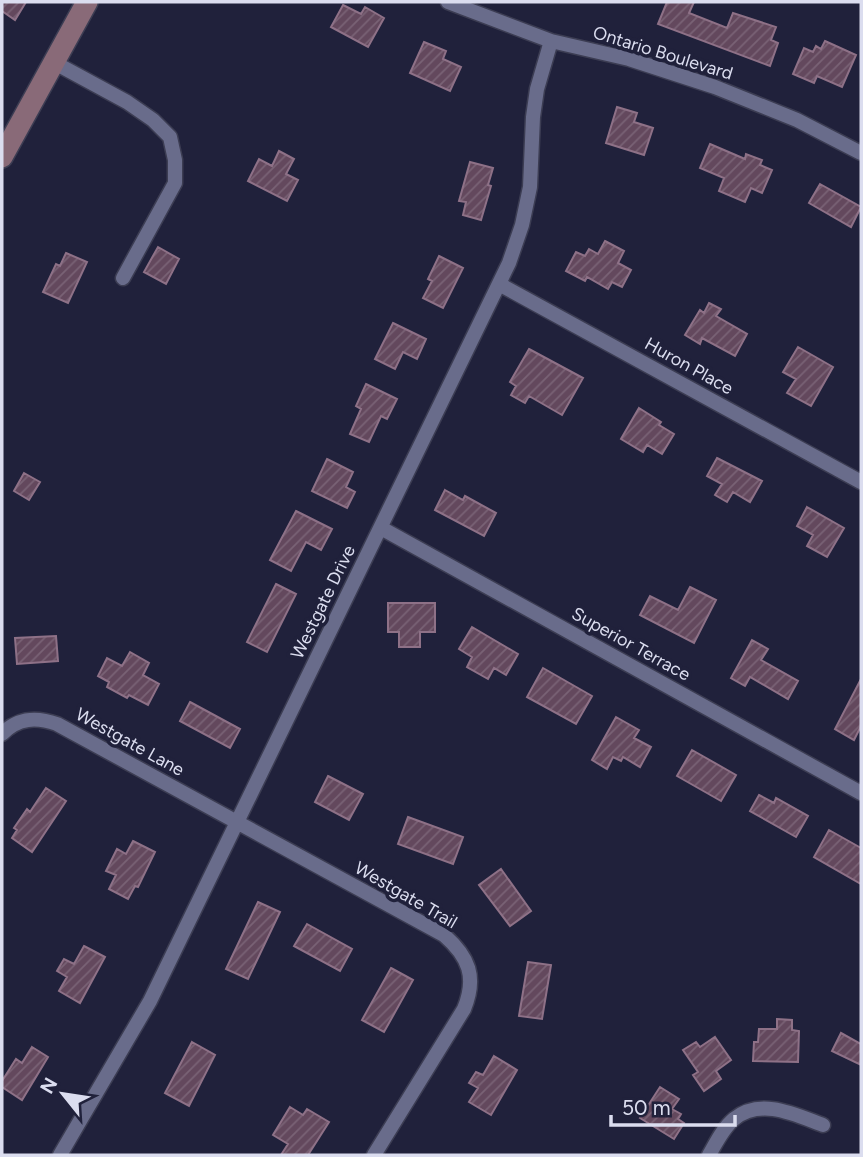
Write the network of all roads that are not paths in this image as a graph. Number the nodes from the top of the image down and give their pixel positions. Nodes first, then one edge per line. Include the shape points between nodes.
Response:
1 (87, 2) edge
2 (449, 2) edge
3 (551, 41) junction
4 (55, 63) junction
5 (861, 153) edge
6 (2, 157) edge
7 (123, 278) dead end
8 (499, 284) junction
9 (861, 482) edge
10 (381, 528) junction
11 (2, 734) edge
12 (861, 793) edge
13 (238, 823) junction
14 (823, 1125) dead end
15 (60, 1155) edge
16 (374, 1155) edge
17 (709, 1155) edge

1 - 4 main road
2 - 3 street, Ontario Boulevard
3 - 5 street, Ontario Boulevard via 629,59 715,87 797,120
3 - 8 street, Westgate Drive via 537,89 530,187 522,225
4 - 6 main road
4 - 7 street via 127,102 170,138 174,183
8 - 9 street, Huron Place
8 - 10 street, Westgate Drive
10 - 12 street, Superior Terrace
10 - 13 street, Westgate Drive
11 - 13 street, Westgate Lane via 23,720 41,718 57,724
13 - 15 street, Westgate Drive via 150,1000
13 - 16 street, Westgate Trail via 444,935 466,960 470,993 464,1009
14 - 17 street via 766,1107 750,1110 735,1118

